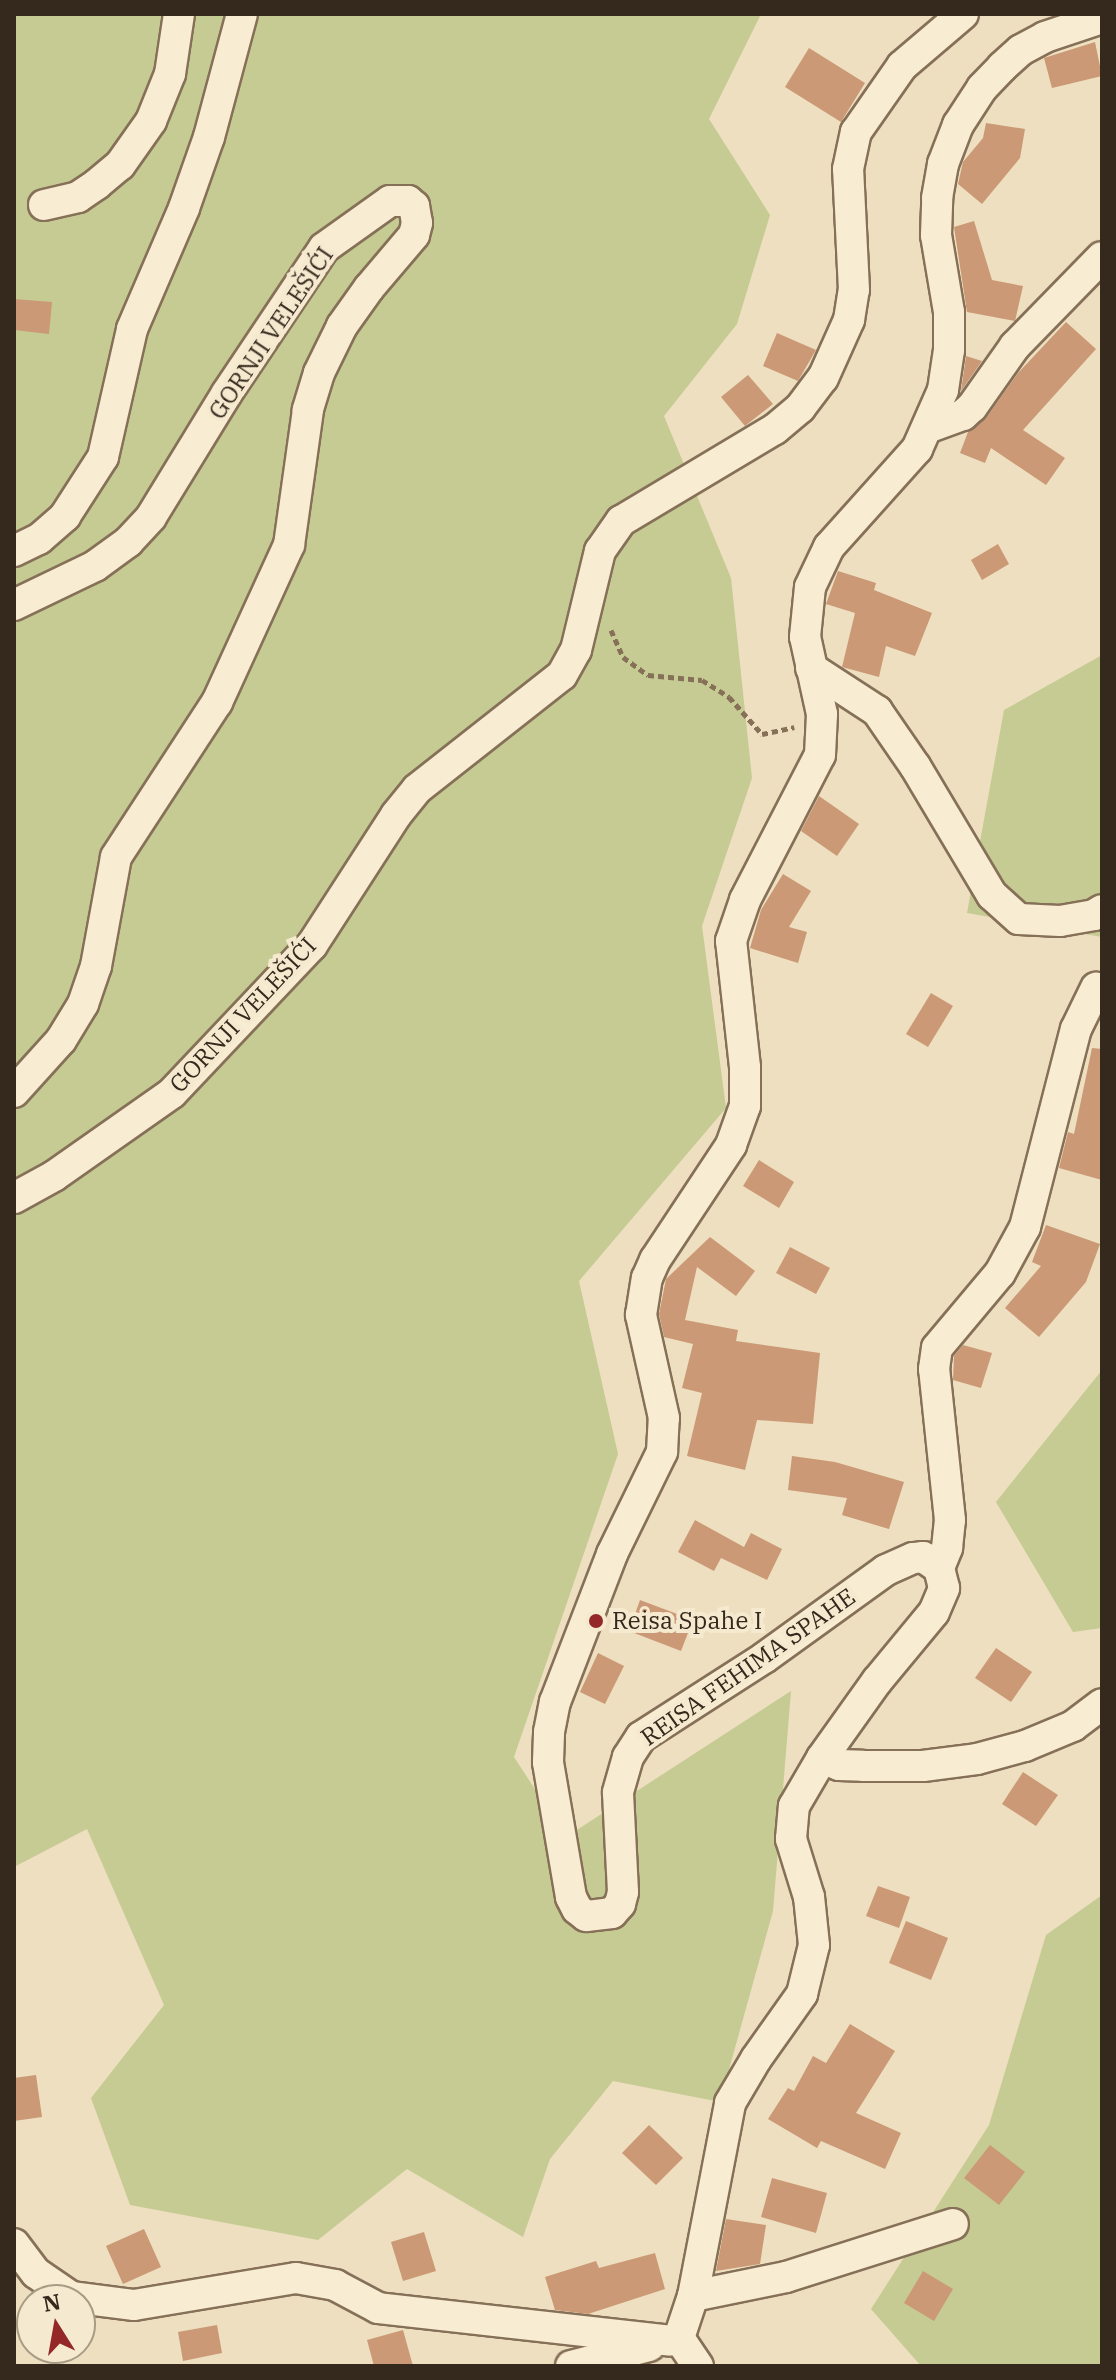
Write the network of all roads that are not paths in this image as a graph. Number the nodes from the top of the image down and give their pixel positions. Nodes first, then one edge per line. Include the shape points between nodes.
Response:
1 (179, 14) edge
2 (242, 14) edge
3 (963, 14) edge
4 (1102, 18) edge
5 (44, 205) dead end
6 (1102, 257) edge
7 (930, 427) junction
8 (14, 551) edge
9 (14, 605) edge
10 (811, 668) junction
11 (1102, 910) edge
12 (1096, 988) dead end
13 (14, 1092) edge
14 (14, 1198) edge
15 (939, 1568) junction
16 (1102, 1704) edge
17 (822, 1758) junction
18 (953, 2224) dead end
19 (14, 2244) edge
20 (693, 2296) junction
21 (674, 2340) junction
22 (571, 2366) edge
23 (698, 2366) edge

1 - 5 street via 170,74 151,121 120,165 78,197
2 - 8 street via 194,180 132,329 103,457 65,516 39,539
3 - 14 street, GORNJI VELEŠIĆI via 902,66 856,132 848,169 854,290 849,320 840,348 800,408 775,429 621,521 600,551 576,650 562,675 417,789 312,945 172,1093
4 - 7 street, REISA FEHIMA SPAHE via 1021,50 982,88 958,125 937,198 949,350
6 - 7 street via 1015,346 972,407
7 - 10 street, REISA FEHIMA SPAHE via 904,467 867,502 817,566 805,611
9 - 13 street, GORNJI VELEŠIĆI via 95,566 128,542 151,517 324,248 390,201 414,206 417,223 410,243 342,326 319,373 308,410 289,545 217,702 116,857 96,966 83,1004 61,1040
10 - 11 street via 877,711 992,895 1019,919 1060,921
10 - 15 street, REISA FEHIMA SPAHE via 822,714 817,763 745,900 731,941 745,1067 740,1125 655,1260 645,1287 641,1315 664,1418 662,1452 612,1554 555,1702 548,1762 577,1909 598,1917 620,1904 618,1793 628,1757 641,1737 886,1570 923,1557
12 - 15 street via 1076,1029 1025,1227 1000,1273 937,1348 934,1369 950,1520
15 - 17 street via 944,1588 934,1612
16 - 17 street via 1061,1731 977,1759 893,1766 839,1765
17 - 20 street via 794,1806 791,1839 809,1897 814,1945 802,1994 730,2103
18 - 20 street via 786,2277
19 - 21 street via 36,2273 71,2297 134,2305 296,2278 335,2285 378,2308
20 - 21 street
21 - 22 street
21 - 23 street

